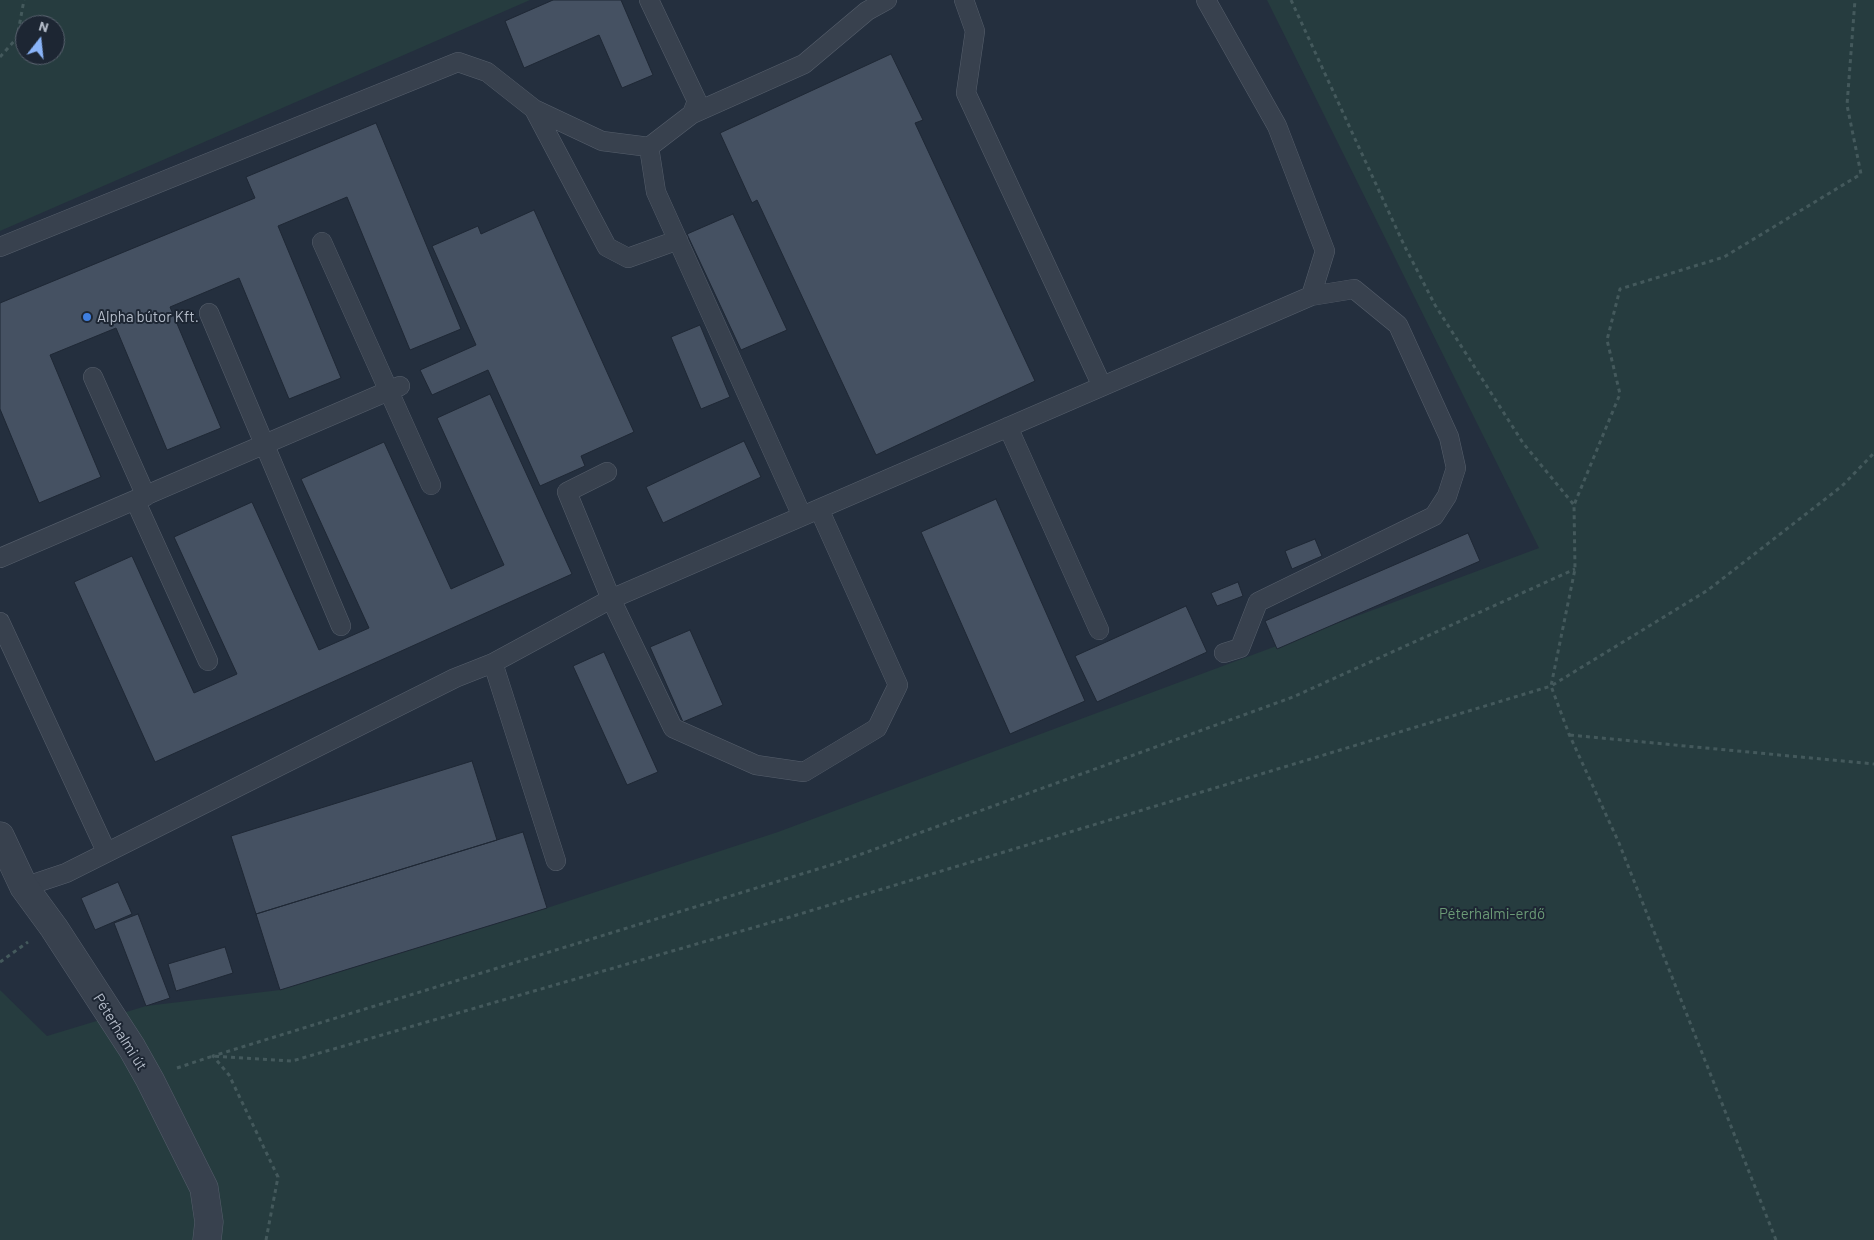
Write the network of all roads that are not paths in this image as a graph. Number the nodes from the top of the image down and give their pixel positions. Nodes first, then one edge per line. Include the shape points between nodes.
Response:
1 (649, 0) edge
2 (887, 0) edge
3 (964, 0) edge
4 (1206, 0) edge
5 (534, 108) junction
6 (692, 114) junction
7 (649, 147) junction
8 (678, 240) junction
9 (322, 242) dead end
10 (0, 247) edge
11 (1311, 296) junction
12 (209, 313) dead end
13 (93, 377) dead end
14 (1102, 386) junction
15 (395, 389) junction
16 (1008, 427) junction
17 (264, 445) junction
18 (607, 472) dead end
19 (432, 485) dead end
20 (141, 498) junction
21 (811, 513) junction
22 (0, 558) edge
23 (611, 600) junction
24 (0, 622) edge
25 (341, 626) dead end
26 (1099, 630) dead end
27 (1224, 653) dead end
28 (208, 661) dead end
29 (493, 663) junction
30 (0, 836) edge
31 (106, 851) junction
32 (556, 861) dead end
33 (24, 888) junction
34 (207, 1240) edge

1 - 6 lane via 698,101
2 - 6 lane via 867,11 804,64
3 - 14 lane via 975,31 966,94
4 - 11 lane via 1277,126 1325,251
5 - 7 lane via 602,141
5 - 8 lane via 607,246 628,258
5 - 10 lane via 487,72 458,62
6 - 7 lane
7 - 8 lane via 656,192
8 - 21 lane
9 - 15 lane
11 - 14 lane
11 - 27 lane via 1354,289 1398,325 1449,437 1456,468 1447,496 1434,516 1258,602 1240,648
12 - 17 lane
13 - 20 lane
14 - 16 lane
15 - 17 lane
15 - 19 lane
16 - 21 lane
16 - 26 lane
17 - 20 lane
17 - 25 lane
18 - 23 lane via 567,492
20 - 22 lane
20 - 28 lane
21 - 23 lane
21 - 23 lane via 898,684 877,728 804,772 756,765 673,728
23 - 29 lane
24 - 31 lane
29 - 31 lane via 454,678
29 - 32 lane
30 - 33 street, Péterhalmi út
31 - 33 lane via 66,873
33 - 34 street, Péterhalmi út via 54,928 150,1080 204,1188 209,1222

